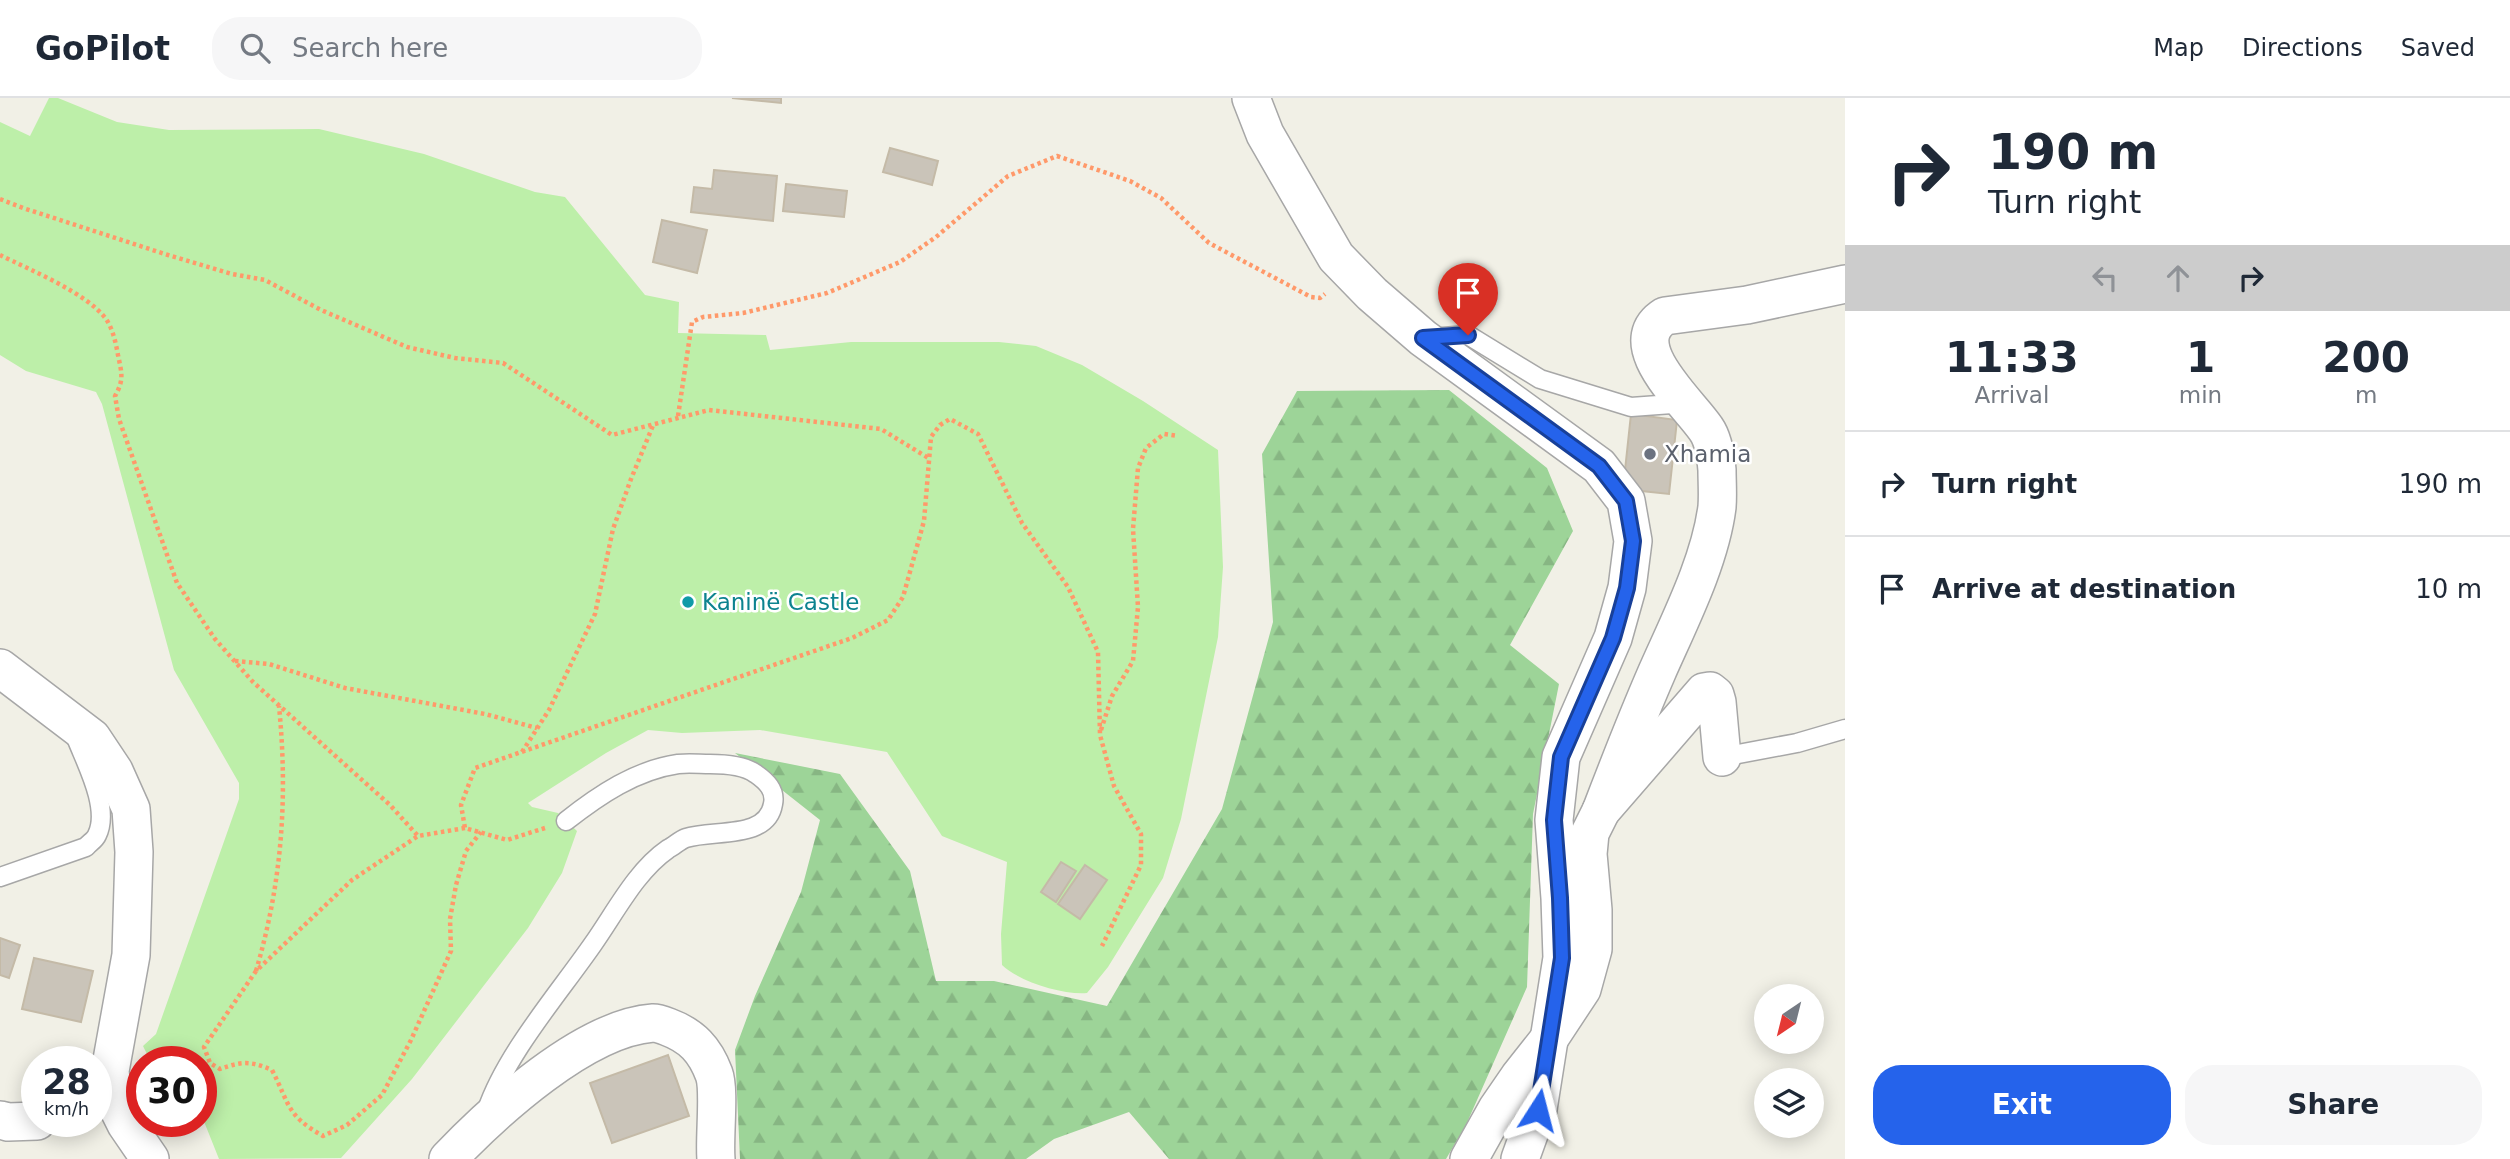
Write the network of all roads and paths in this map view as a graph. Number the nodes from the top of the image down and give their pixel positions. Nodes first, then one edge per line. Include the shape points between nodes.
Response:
1 (1251, 98) edge
2 (0, 199) edge
3 (0, 256) edge
4 (1845, 285) edge
5 (1297, 291) dead end
6 (1423, 338) junction
7 (1686, 404) junction
8 (678, 416) junction
9 (654, 423) junction
10 (1178, 436) dead end
11 (930, 459) junction
12 (233, 660) junction
13 (0, 668) edge
14 (279, 706) junction
15 (70, 721) junction
16 (537, 728) junction
17 (1845, 729) edge
18 (1100, 734) junction
19 (522, 752) junction
20 (1722, 757) joint
21 (1601, 811) junction
22 (566, 821) joint
23 (465, 828) junction
24 (481, 832) junction
25 (418, 836) junction
26 (0, 877) edge
27 (1102, 946) dead end
28 (256, 971) junction
29 (1549, 1039) junction
30 (112, 1060) edge
31 (112, 1111) edge
32 (0, 1120) edge
33 (21, 1122) edge
34 (483, 1123) junction
35 (150, 1159) edge
36 (448, 1159) edge
37 (716, 1159) edge
38 (1469, 1159) edge
39 (1520, 1159) edge

1 - 6 street via 1265,134 1336,257
2 - 9 path via 168,255 265,281 407,347 503,363 612,435
3 - 12 path via 82,299 106,320 123,383 115,396 120,419 177,583
4 - 7 street via 1665,316 1655,322 1649,335 1651,352
5 - 8 path via 1209,243 1161,198 1130,181 1057,156 1008,176 900,262 827,293 692,322
6 - 7 lane via 1468,335 1540,379 1630,407
6 - 29 street via 1599,466 1626,501 1633,541 1627,588 1613,638 1561,757 1554,820 1562,958
7 - 21 street via 1708,432 1717,466 1717,506 1695,581
8 - 9 path
8 - 11 path via 709,410 881,429
9 - 16 path via 614,529 595,614
10 - 18 path via 1164,434 1146,448 1138,468 1133,529 1138,607 1133,661 1112,696
11 - 18 path via 931,437 950,419 978,434 1022,523 1068,587 1098,652
11 - 19 path via 924,521 902,597 888,620 852,638
12 - 14 path
12 - 16 path via 269,664 345,688
13 - 15 street
14 - 25 path via 390,805
14 - 28 path via 285,762 283,828 268,930
15 - 26 lane via 97,792 101,820 96,837 86,847
15 - 30 street via 92,738 131,809 131,955
16 - 19 path
17 - 20 lane
18 - 27 path via 1114,786 1141,834 1141,865
19 - 23 path via 475,768 461,804
20 - 21 street via 1717,702 1710,691 1704,692
21 - 29 street via 1590,833 1588,854 1593,949 1582,989
22 - 24 path via 507,840
22 - 34 lane via 595,798 639,775 679,764 725,764 751,770 769,783 774,802 767,819 753,830 685,839 657,857 523,1043 492,1095
23 - 24 path
23 - 25 path
24 - 28 path via 466,851 459,874 450,919 451,951 438,981 382,1095 347,1125 323,1136 288,1108 272,1070 256,1063 220,1069 210,1063 205,1047
25 - 28 path via 352,880
29 - 38 street via 1518,1077
29 - 39 street via 1538,1110
31 - 35 street
32 - 33 street
34 - 36 street
34 - 37 street via 538,1077 594,1042 625,1028 656,1023 684,1033 704,1051 716,1078

